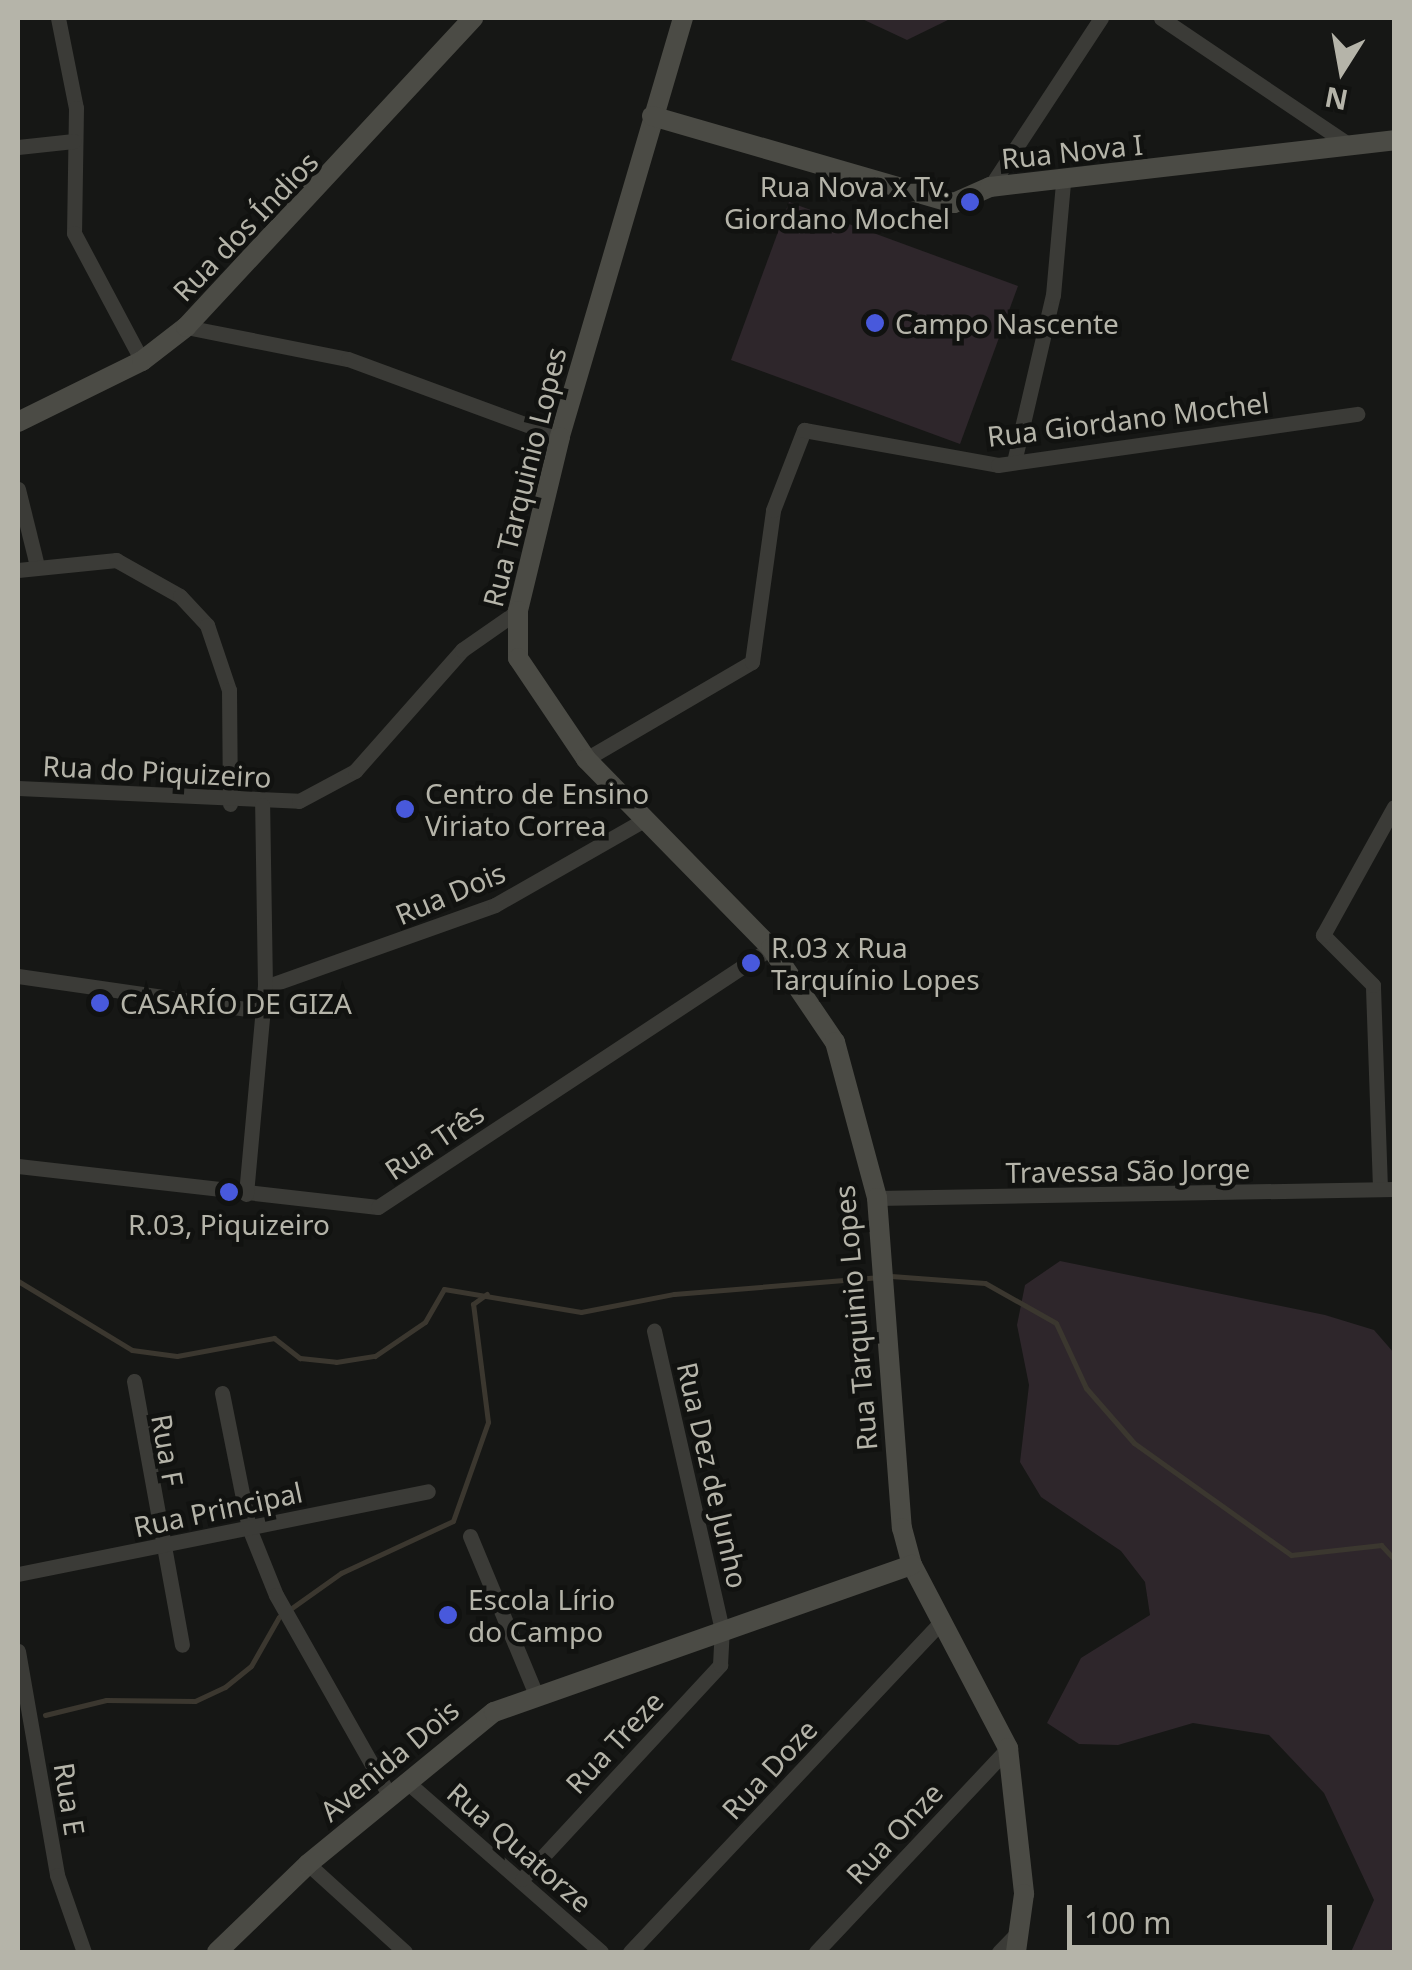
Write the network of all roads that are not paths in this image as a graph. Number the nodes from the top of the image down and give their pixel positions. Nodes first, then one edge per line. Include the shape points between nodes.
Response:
1 (58, 18) edge
2 (473, 18) edge
3 (682, 18) edge
4 (1101, 18) edge
5 (1161, 18) edge
6 (652, 116) junction
7 (1394, 140) edge
8 (74, 141) junction
9 (1348, 144) junction
10 (18, 147) edge
11 (1063, 182) junction
12 (990, 187) junction
13 (186, 326) junction
14 (142, 362) junction
15 (1357, 414) dead end
16 (18, 422) edge
17 (560, 437) junction
18 (1014, 462) junction
19 (18, 489) edge
20 (37, 566) junction
21 (18, 570) edge
22 (518, 612) junction
23 (586, 759) junction
24 (18, 788) edge
25 (230, 804) junction
26 (262, 805) junction
27 (1394, 808) edge
28 (644, 820) junction
29 (771, 948) junction
30 (18, 976) edge
31 (264, 987) junction
32 (261, 1011) junction
33 (18, 1166) edge
34 (1387, 1188) edge
35 (246, 1194) junction
36 (877, 1198) junction
37 (654, 1331) dead end
38 (134, 1380) dead end
39 (222, 1393) dead end
40 (428, 1491) dead end
41 (249, 1528) junction
42 (470, 1536) dead end
43 (162, 1548) junction
44 (912, 1566) junction
45 (18, 1574) edge
46 (943, 1620) junction
47 (722, 1630) junction
48 (182, 1645) dead end
49 (18, 1651) edge
50 (535, 1692) junction
51 (1008, 1748) junction
52 (406, 1781) junction
53 (388, 1796) junction
54 (308, 1864) junction
55 (522, 1879) junction
56 (1022, 1928) junction
57 (84, 1952) edge
58 (217, 1952) edge
59 (405, 1952) edge
60 (600, 1952) edge
61 (630, 1952) edge
62 (816, 1952) edge
63 (999, 1952) edge
64 (1016, 1952) edge

1 - 8 street
2 - 13 street, Rua dos Índios
3 - 6 street, Rua Tarquinio Lopes
4 - 12 street
5 - 9 street
6 - 12 street, Rua Nova I via 940,201 970,202
6 - 17 street, Rua Tarquinio Lopes
7 - 9 street, Rua Nova I
8 - 10 street
8 - 14 street via 74,233
9 - 11 street, Rua Nova I
11 - 12 street, Rua Nova I
11 - 18 street via 1052,295
13 - 14 street, Rua dos Índios
13 - 17 street via 348,359
14 - 16 street, Rua dos Índios
15 - 18 street, Rua Giordano Mochel
17 - 22 street, Rua Tarquinio Lopes
18 - 23 street, Rua Giordano Mochel via 942,458 817,430 796,435 766,542 752,662
19 - 20 street
20 - 21 street
20 - 25 street via 101,558 132,565 208,625 229,690
22 - 23 street, Rua Tarquinio Lopes via 526,678
22 - 26 street, Rua do Piquizeiro via 462,650 355,771 299,801
23 - 28 street, Rua Tarquinio Lopes
24 - 25 street, Rua do Piquizeiro
25 - 26 street, Rua do Piquizeiro
26 - 31 street
27 - 34 street, Travessa São Jorge via 1322,935 1374,985
28 - 29 street, Rua Tarquinio Lopes
28 - 31 street, Rua Dois via 495,905
29 - 35 street, Rua Três via 393,1200 364,1209
29 - 36 street, Rua Tarquinio Lopes via 835,1042
30 - 32 street
31 - 32 street
32 - 35 street
33 - 35 street, Rua Três
34 - 36 street, Travessa São Jorge
36 - 44 street, Rua Tarquinio Lopes via 894,1456
37 - 47 street, Rua Dez de Junho
38 - 43 street, Rua F
39 - 41 street
40 - 41 street, Rua Principal
41 - 43 street, Rua Principal
41 - 53 street via 280,1602
42 - 50 street
43 - 45 street, Rua Principal
43 - 48 street, Rua F
44 - 46 street, Rua Tarquinio Lopes
44 - 47 street, Avenida Dois
46 - 51 street, Rua Tarquinio Lopes
46 - 61 street, Rua Doze
47 - 50 street, Avenida Dois
47 - 55 street, Rua Treze via 720,1665
49 - 57 street, Rua E via 57,1875
50 - 52 street, Avenida Dois via 475,1722
51 - 56 street, Rua Tarquinio Lopes
51 - 62 street, Rua Onze
52 - 53 street, Avenida Dois
52 - 55 street, Rua Quatorze
53 - 54 street, Avenida Dois
54 - 58 street, Avenida Dois
54 - 59 street
55 - 60 street, Rua Quatorze
56 - 63 street
56 - 64 street, Rua Tarquinio Lopes

